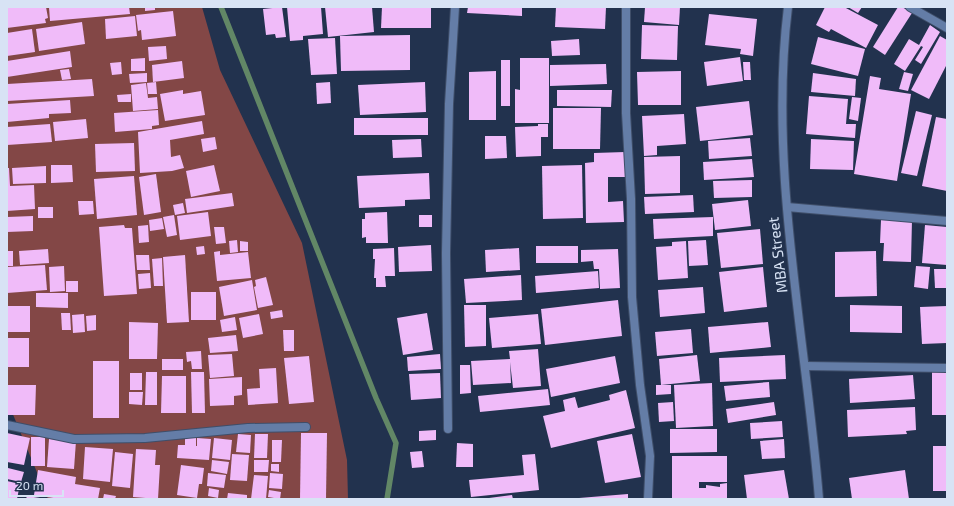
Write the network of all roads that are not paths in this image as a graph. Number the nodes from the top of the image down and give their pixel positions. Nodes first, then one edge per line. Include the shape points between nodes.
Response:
1 (455, 7) edge
2 (626, 7) edge
3 (788, 7) edge
4 (910, 7) edge
5 (947, 28) edge
6 (787, 207) junction
7 (947, 221) edge
8 (805, 366) junction
9 (947, 368) edge
10 (7, 425) edge
11 (306, 427) dead end
12 (448, 429) dead end
13 (648, 499) edge
14 (819, 499) edge

1 - 12 street via 449,104 446,253
2 - 13 street via 626,112 631,199 632,297 650,456
3 - 6 street, MBA Street via 782,51 782,122
4 - 5 street
6 - 7 street
6 - 8 street, MBA Street
8 - 9 street
8 - 14 street, MBA Street
10 - 11 street via 74,439 145,438 248,428

